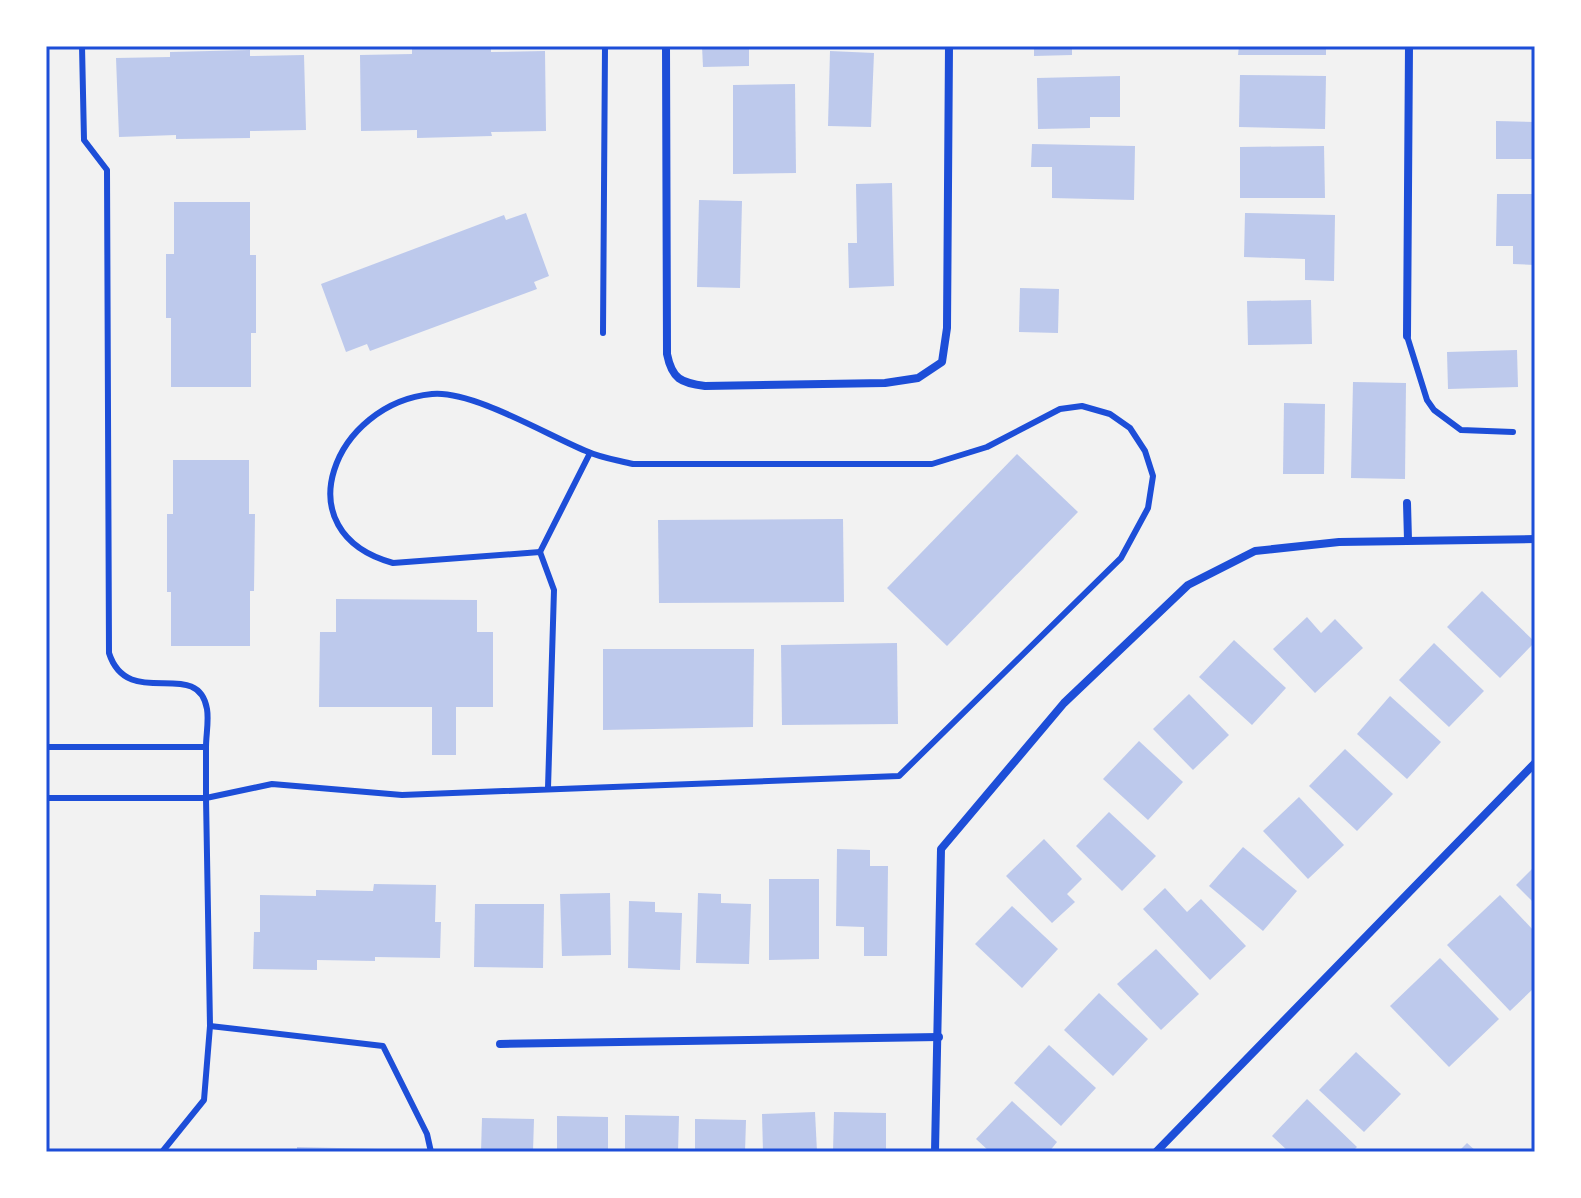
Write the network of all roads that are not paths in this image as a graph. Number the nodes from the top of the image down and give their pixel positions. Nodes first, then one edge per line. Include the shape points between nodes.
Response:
1 (82, 46) edge
2 (605, 46) edge
3 (666, 46) edge
4 (949, 46) edge
5 (1409, 46) edge
6 (603, 333) dead end
7 (1407, 336) joint
8 (1513, 432) dead end
9 (590, 453) junction
10 (1407, 503) dead end
11 (1535, 539) edge
12 (1408, 540) junction
13 (540, 552) junction
14 (46, 747) edge
15 (206, 747) junction
16 (1535, 763) edge
17 (548, 788) junction
18 (46, 798) edge
19 (206, 798) junction
20 (210, 1026) junction
21 (939, 1037) junction
22 (500, 1044) dead end
23 (162, 1152) edge
24 (431, 1152) edge
25 (935, 1152) edge
26 (1156, 1152) edge

1 - 15 lane via 84,140 107,170 109,653 126,679 177,682 196,691 207,709
2 - 6 lane
3 - 4 street via 667,354 670,371 685,384 705,386 885,383 918,378 942,362 947,328
5 - 7 street
7 - 8 lane via 1434,410 1461,430
9 - 13 lane
9 - 13 lane via 471,400 434,394 398,401 367,419 344,447 331,482 331,504 338,526 371,557 393,563
9 - 17 lane via 633,464 932,464 987,447 1060,409 1082,406 1110,414 1130,428 1153,476 1148,508 1121,558 899,776
10 - 12 street
11 - 12 street
12 - 21 street via 1255,551 1188,585 1064,703 941,849
13 - 17 lane via 554,590
14 - 15 lane
15 - 19 lane
16 - 26 street
17 - 19 lane via 402,795 272,784
18 - 19 lane
19 - 20 lane
20 - 23 lane via 204,1100
20 - 24 lane via 383,1046
21 - 22 street
21 - 25 street

